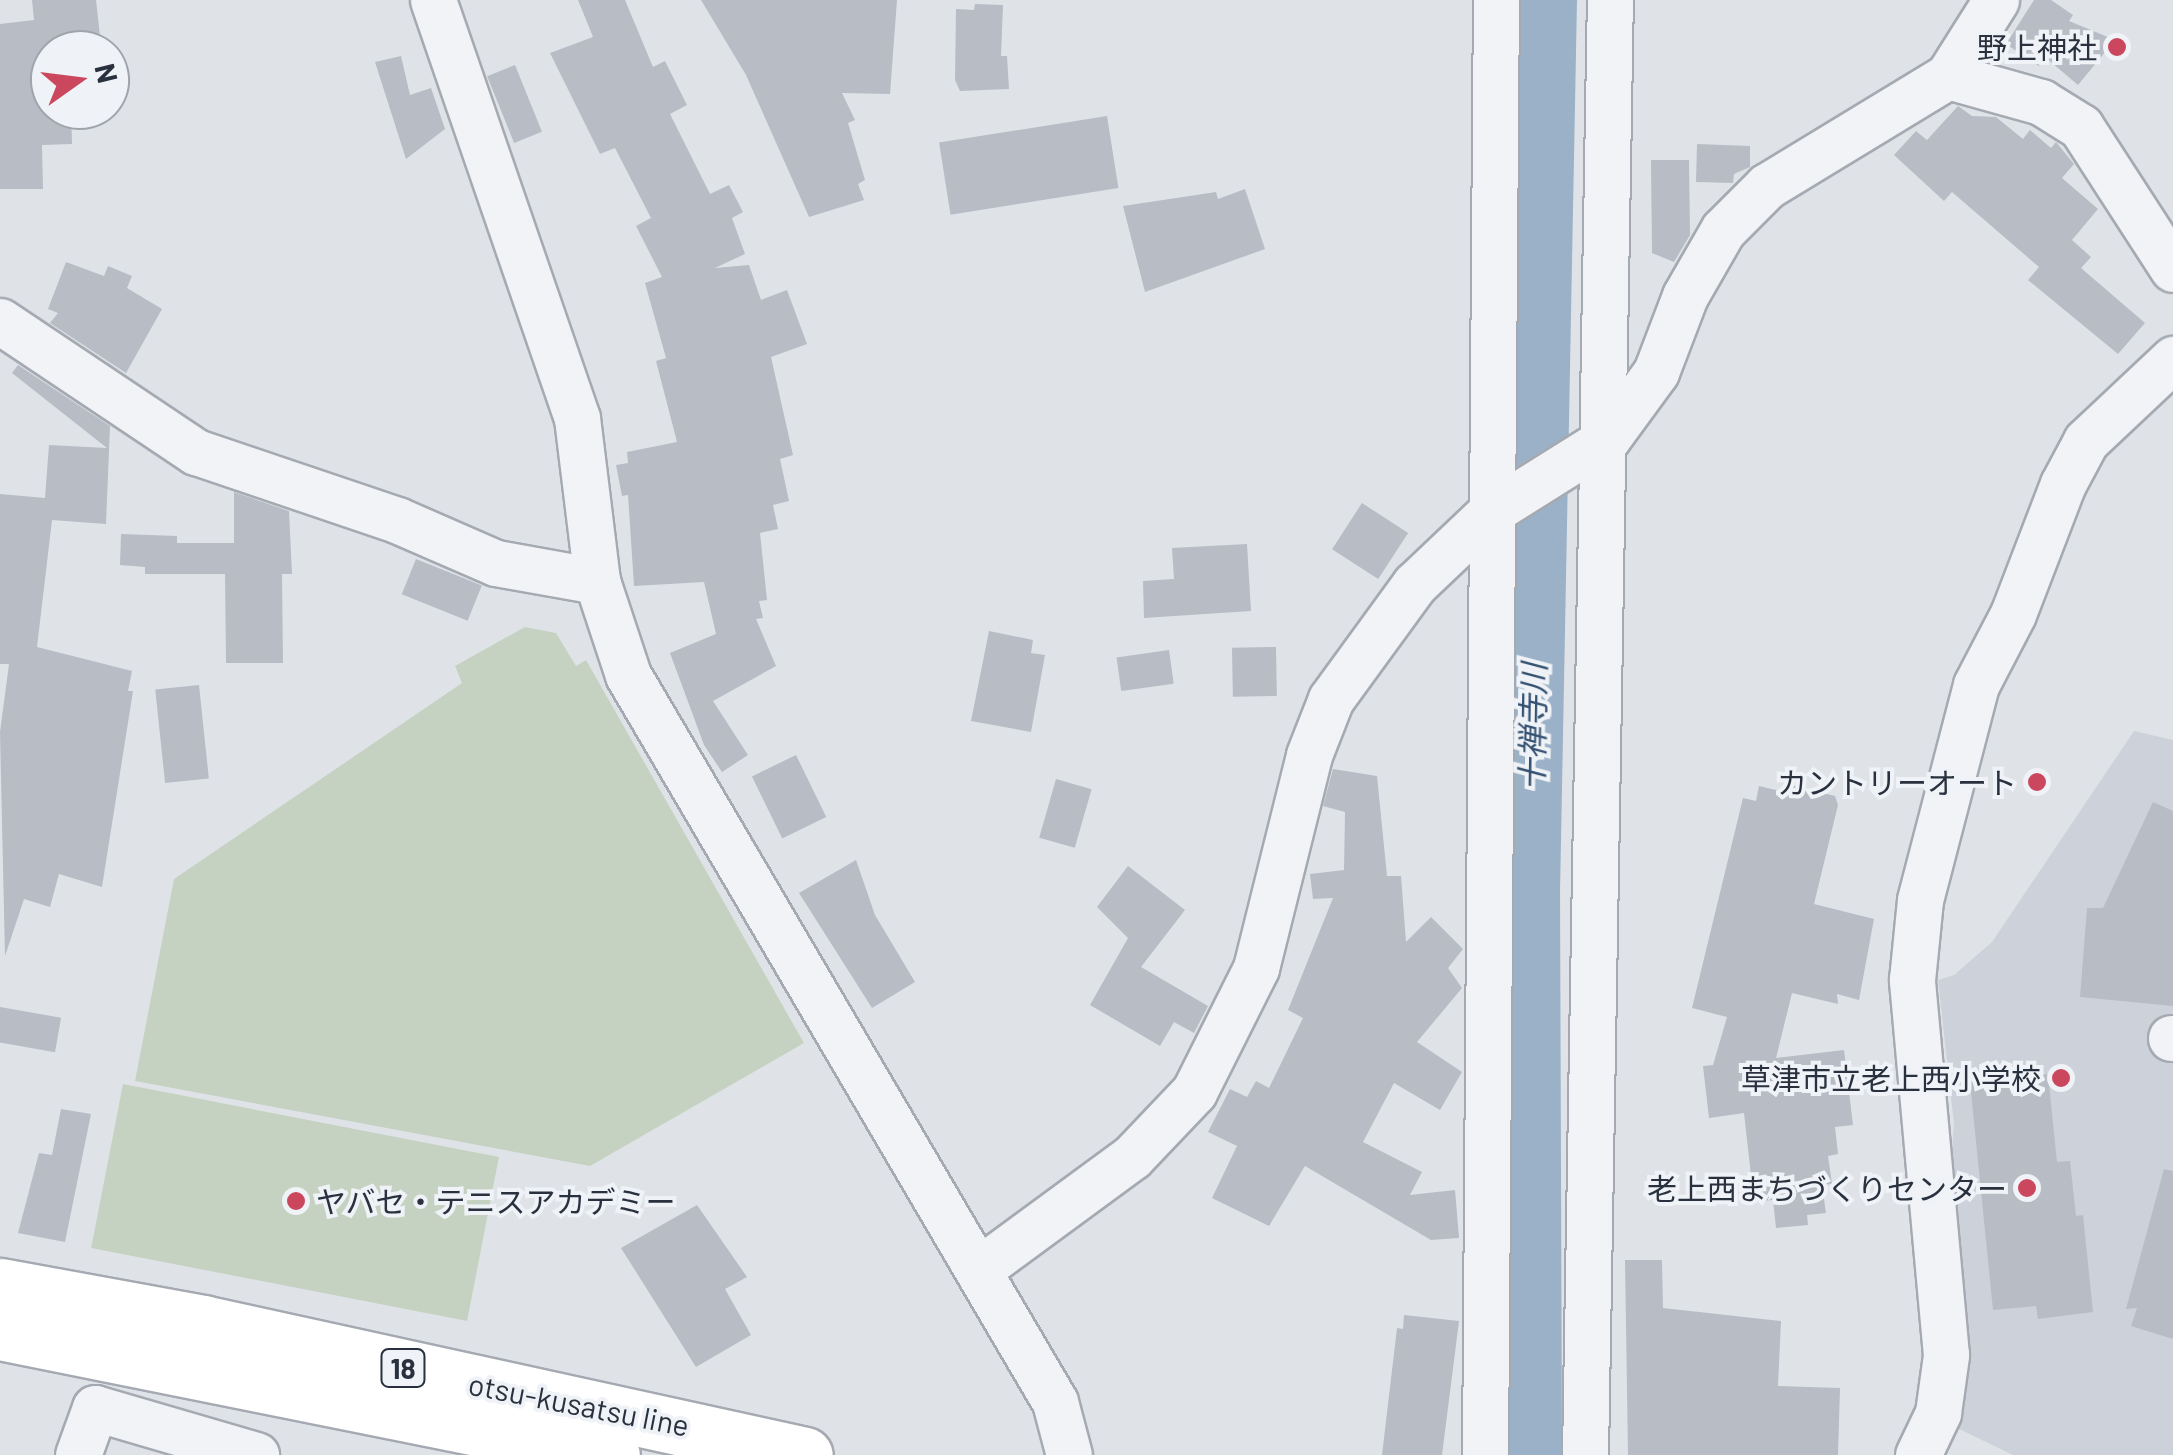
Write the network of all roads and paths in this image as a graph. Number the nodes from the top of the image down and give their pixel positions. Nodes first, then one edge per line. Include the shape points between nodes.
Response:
1 (433, 0) edge
2 (1496, 0) edge
3 (1610, 0) edge
4 (1996, 0) edge
5 (1948, 76) junction
6 (2173, 269) edge
7 (0, 321) edge
8 (2173, 360) edge
9 (1601, 443) junction
10 (1499, 507) junction
11 (597, 581) junction
12 (978, 1270) junction
13 (0, 1286) edge
14 (0, 1332) edge
15 (78, 1455) edge
16 (256, 1455) edge
17 (612, 1455) edge
18 (805, 1455) edge
19 (1070, 1455) edge
20 (1485, 1455) edge
21 (1585, 1455) edge
22 (1918, 1455) edge

1 - 11 street via 577,418
2 - 10 street
3 - 9 street
4 - 5 street
5 - 6 street via 2041,102 2080,126
5 - 9 street via 1767,186 1723,230 1685,296 1656,372
7 - 11 street via 196,452 397,520 496,563
8 - 22 street via 2086,440 2063,484 2013,614 1976,684 1920,900 1912,980 1946,1356 1938,1413
9 - 10 street
9 - 21 street
10 - 12 street via 1415,584 1331,700 1309,755 1256,968 1194,1092 1132,1157
10 - 20 street
11 - 12 street via 628,675
12 - 19 street via 1056,1402
13 - 18 main road, otsu-kusatsu line / 18 via 204,1323
14 - 17 main road, otsu-kusatsu line / 18
15 - 16 street via 95,1408

